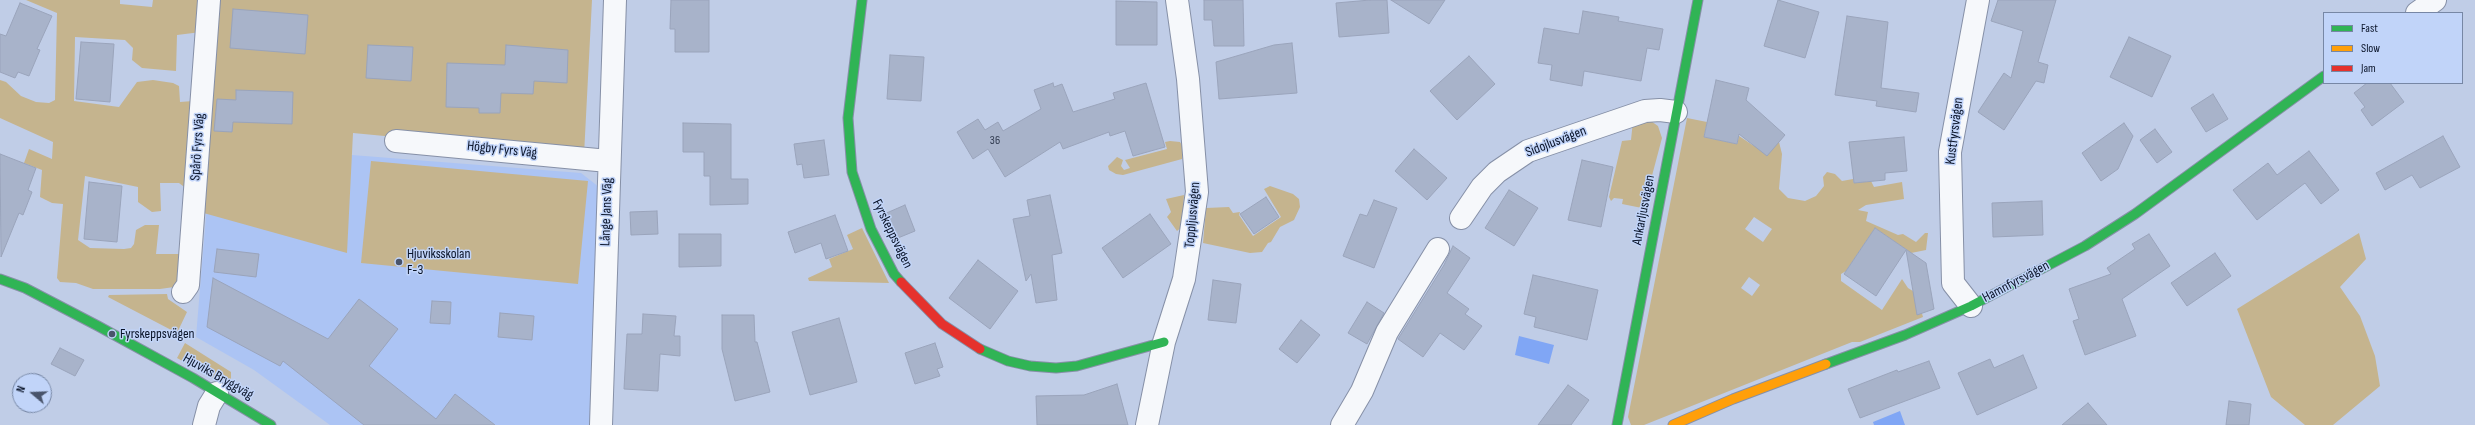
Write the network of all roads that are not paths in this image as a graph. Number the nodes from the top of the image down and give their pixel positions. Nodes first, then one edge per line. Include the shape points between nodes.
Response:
1 (209, 0) edge
2 (615, 0) edge
3 (862, 0) edge
4 (1177, 0) edge
5 (1698, 0) edge
6 (1978, 0) edge
7 (2435, 0) edge
8 (2418, 12) edge
9 (2323, 77) edge
10 (1676, 112) junction
11 (396, 141) dead end
12 (608, 161) junction
13 (1461, 218) dead end
14 (1438, 249) dead end
15 (0, 279) edge
16 (183, 292) dead end
17 (1971, 306) junction
18 (1164, 342) junction
19 (217, 393) junction
20 (204, 425) edge
21 (270, 425) edge
22 (601, 425) edge
23 (1147, 425) edge
24 (1342, 425) edge
25 (1617, 425) edge
26 (1673, 425) edge

1 - 16 street, Spårö Fyrs Väg via 188,285
2 - 12 street, Långe Jans Väg
3 - 18 street, Fyrskeppsvägen via 848,118 852,172 871,229 894,274 911,295 942,324 972,345 1008,361 1030,366 1077,366
4 - 18 street, Toppljusvägen via 1188,79 1197,192 1184,279
5 - 10 street, Ankarljusvägen
6 - 17 street, Kustfyrsvägen via 1950,152 1953,283
7 - 8 street
9 - 17 street, Hamnfyrsvägen via 2126,221 2085,246
10 - 13 street, Sidojlusvägen via 1645,111 1528,150 1497,172 1482,187
10 - 25 street, Ankarljusvägen
11 - 12 street, Högby Fyrs Väg
12 - 22 street, Långe Jans Väg
14 - 24 street via 1387,332 1362,391
15 - 19 street, Hjuviks Bryggväg via 29,290
17 - 26 street, Hamnfyrsvägen
18 - 23 street, Toppljusvägen
19 - 20 street via 209,406
19 - 21 street, Hjuviks Bryggväg

